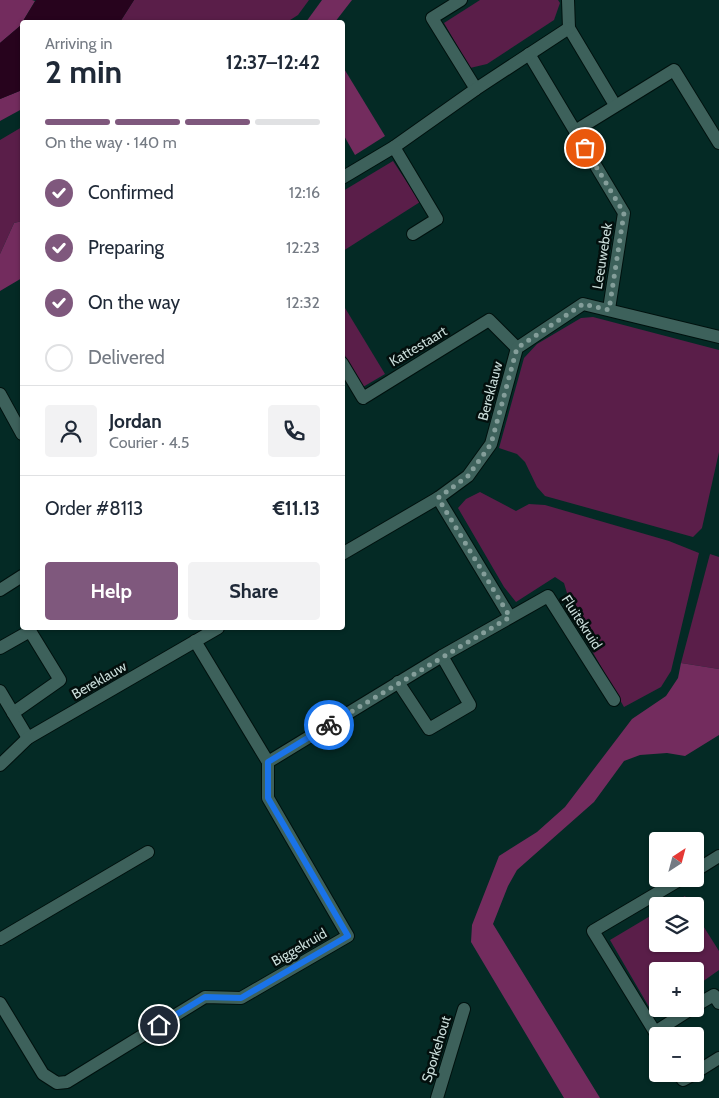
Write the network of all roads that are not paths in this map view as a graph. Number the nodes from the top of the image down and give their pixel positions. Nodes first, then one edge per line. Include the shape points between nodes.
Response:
1 (461, 0) edge
2 (568, 0) edge
3 (569, 28) junction
4 (529, 54) junction
5 (476, 89) junction
6 (615, 105) junction
7 (575, 131) junction
8 (719, 143) edge
9 (394, 147) junction
10 (345, 176) edge
11 (413, 234) dead end
12 (609, 310) junction
13 (719, 338) edge
14 (517, 348) junction
15 (345, 368) edge
16 (0, 394) edge
17 (20, 430) edge
18 (438, 498) junction
19 (345, 552) edge
20 (20, 577) edge
21 (0, 590) edge
22 (510, 617) junction
23 (214, 630) edge
24 (195, 641) junction
25 (0, 648) edge
26 (442, 656) junction
27 (398, 682) junction
28 (0, 691) edge
29 (614, 700) dead end
30 (13, 713) junction
31 (28, 738) junction
32 (268, 762) junction
33 (0, 765) edge
34 (148, 852) dead end
35 (719, 856) edge
36 (704, 865) edge
37 (666, 888) edge
38 (0, 939) edge
39 (704, 1001) edge
40 (0, 1003) edge
41 (719, 1003) edge
42 (464, 1009) dead end
43 (680, 1017) edge
44 (652, 1027) edge
45 (666, 1027) edge
46 (719, 1058) edge
47 (704, 1067) edge
48 (437, 1098) edge

1 - 5 street via 432,18
2 - 3 street
3 - 4 street
3 - 6 street
4 - 5 street
4 - 7 street, Leeuwebek
5 - 9 street
6 - 7 street
6 - 8 street via 674,70
7 - 12 street, Leeuwebek via 624,213
9 - 10 street
9 - 11 street via 437,219
12 - 13 street, Bereklauw
12 - 14 street, Bereklauw via 583,304
14 - 15 street, Kattestaart via 490,320 363,398
14 - 18 street, Bereklauw via 491,444 468,476
16 - 17 street
18 - 19 street, Bereklauw
18 - 22 street
20 - 21 street
22 - 26 street, Fluitekruid
22 - 29 street, Fluitekruid via 548,596
23 - 24 street, Bereklauw
24 - 31 street, Bereklauw
24 - 32 street
25 - 30 street via 30,631 60,680
26 - 27 street, Fluitekruid
26 - 27 street via 470,705 429,729
27 - 32 street, Fluitekruid
28 - 30 street
30 - 31 street
31 - 33 street, Bereklauw
32 - 40 street, Biggekruid via 268,798 348,936 241,998 205,997 67,1082 57,1083 43,1074
34 - 38 street
35 - 36 street
37 - 44 street via 593,931
39 - 41 street via 714,995
42 - 48 street, Sporkehout
43 - 45 street
46 - 47 street

